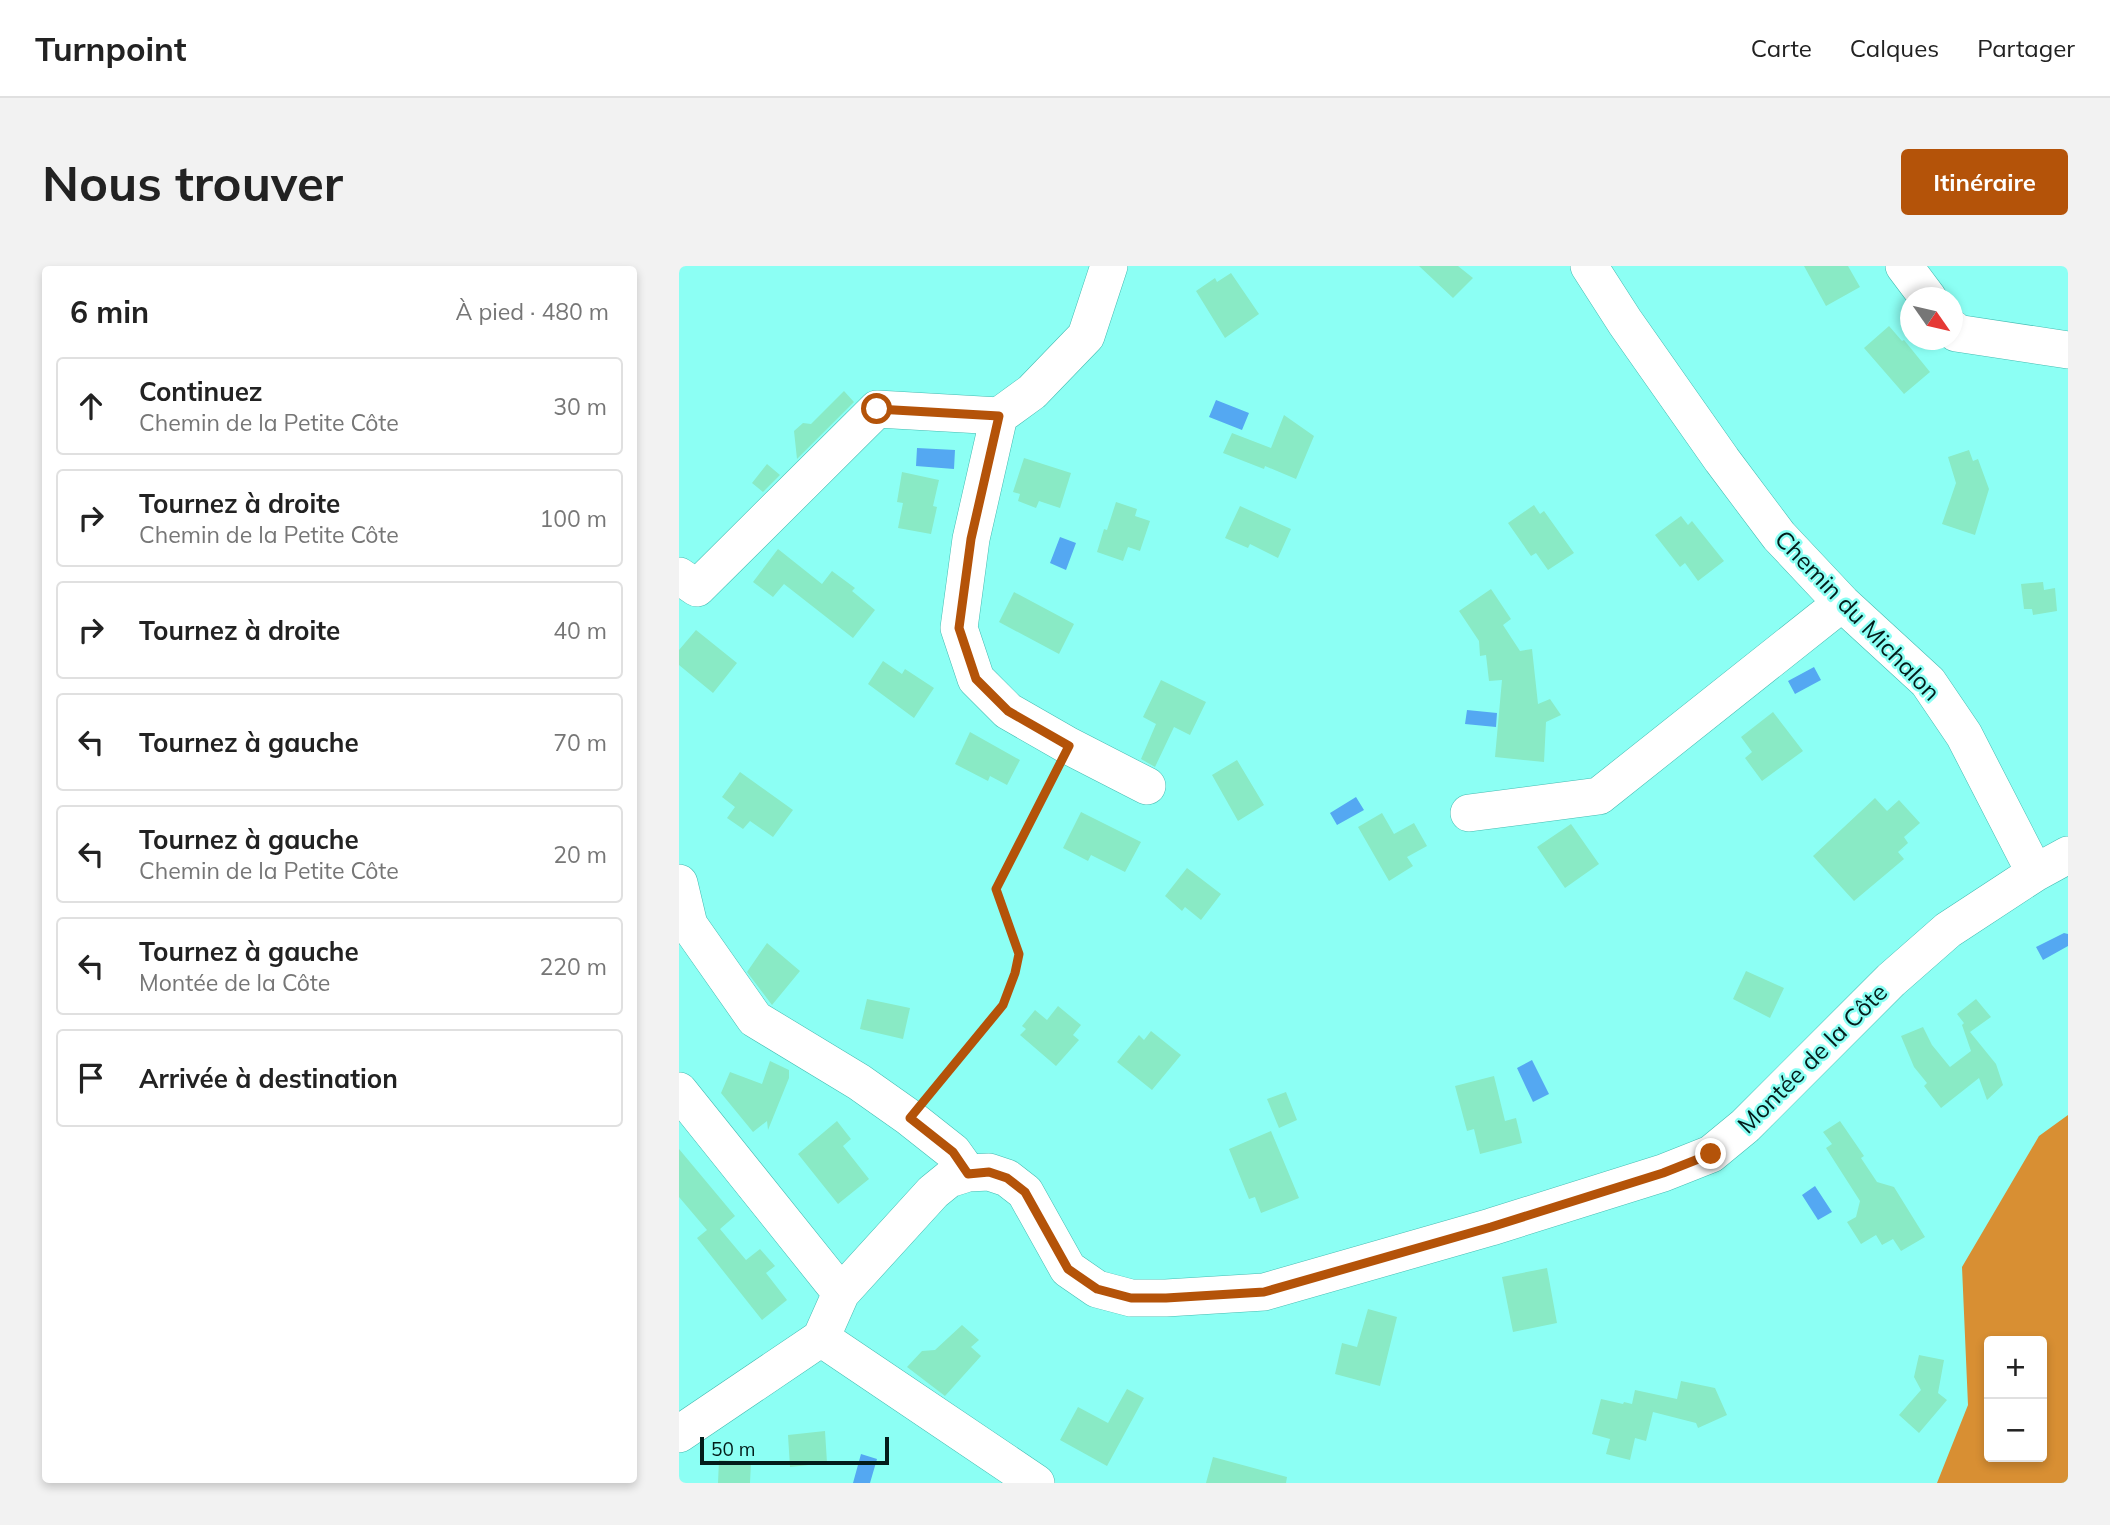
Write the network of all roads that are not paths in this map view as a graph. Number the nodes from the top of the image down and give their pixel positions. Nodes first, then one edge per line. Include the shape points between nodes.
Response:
1 (1109, 266) edge
2 (1589, 266) edge
3 (1904, 266) edge
4 (1920, 287) edge
5 (1963, 334) edge
6 (2068, 350) edge
7 (999, 416) junction
8 (679, 576) edge
9 (1842, 603) junction
10 (1147, 786) dead end
11 (1469, 813) dead end
12 (2068, 855) edge
13 (2035, 873) junction
14 (679, 883) edge
15 (679, 1091) edge
16 (968, 1174) junction
17 (841, 1293) junction
18 (821, 1338) junction
19 (679, 1434) edge
20 (1036, 1483) edge

1 - 7 street via 1086,336 1032,392
2 - 9 street, Chemin du Michalon via 1730,471 1779,536
3 - 4 street
5 - 6 street
7 - 8 street via 877,409 697,588
7 - 10 street via 971,539 959,628 976,679 1008,711
9 - 11 street via 1598,796
9 - 13 street, Chemin du Michalon via 1929,682 1964,735
12 - 13 street, Montée de la Côte
13 - 16 street, Montée de la Côte via 1948,930 1891,979 1745,1126 1711,1154 1491,1227 1264,1292 1131,1298 1097,1289 1068,1269 1025,1192 989,1172
14 - 16 street via 689,925 755,1019 910,1118 953,1152
15 - 17 street
16 - 17 street via 949,1179 933,1192
17 - 18 street
18 - 19 street
18 - 20 street

